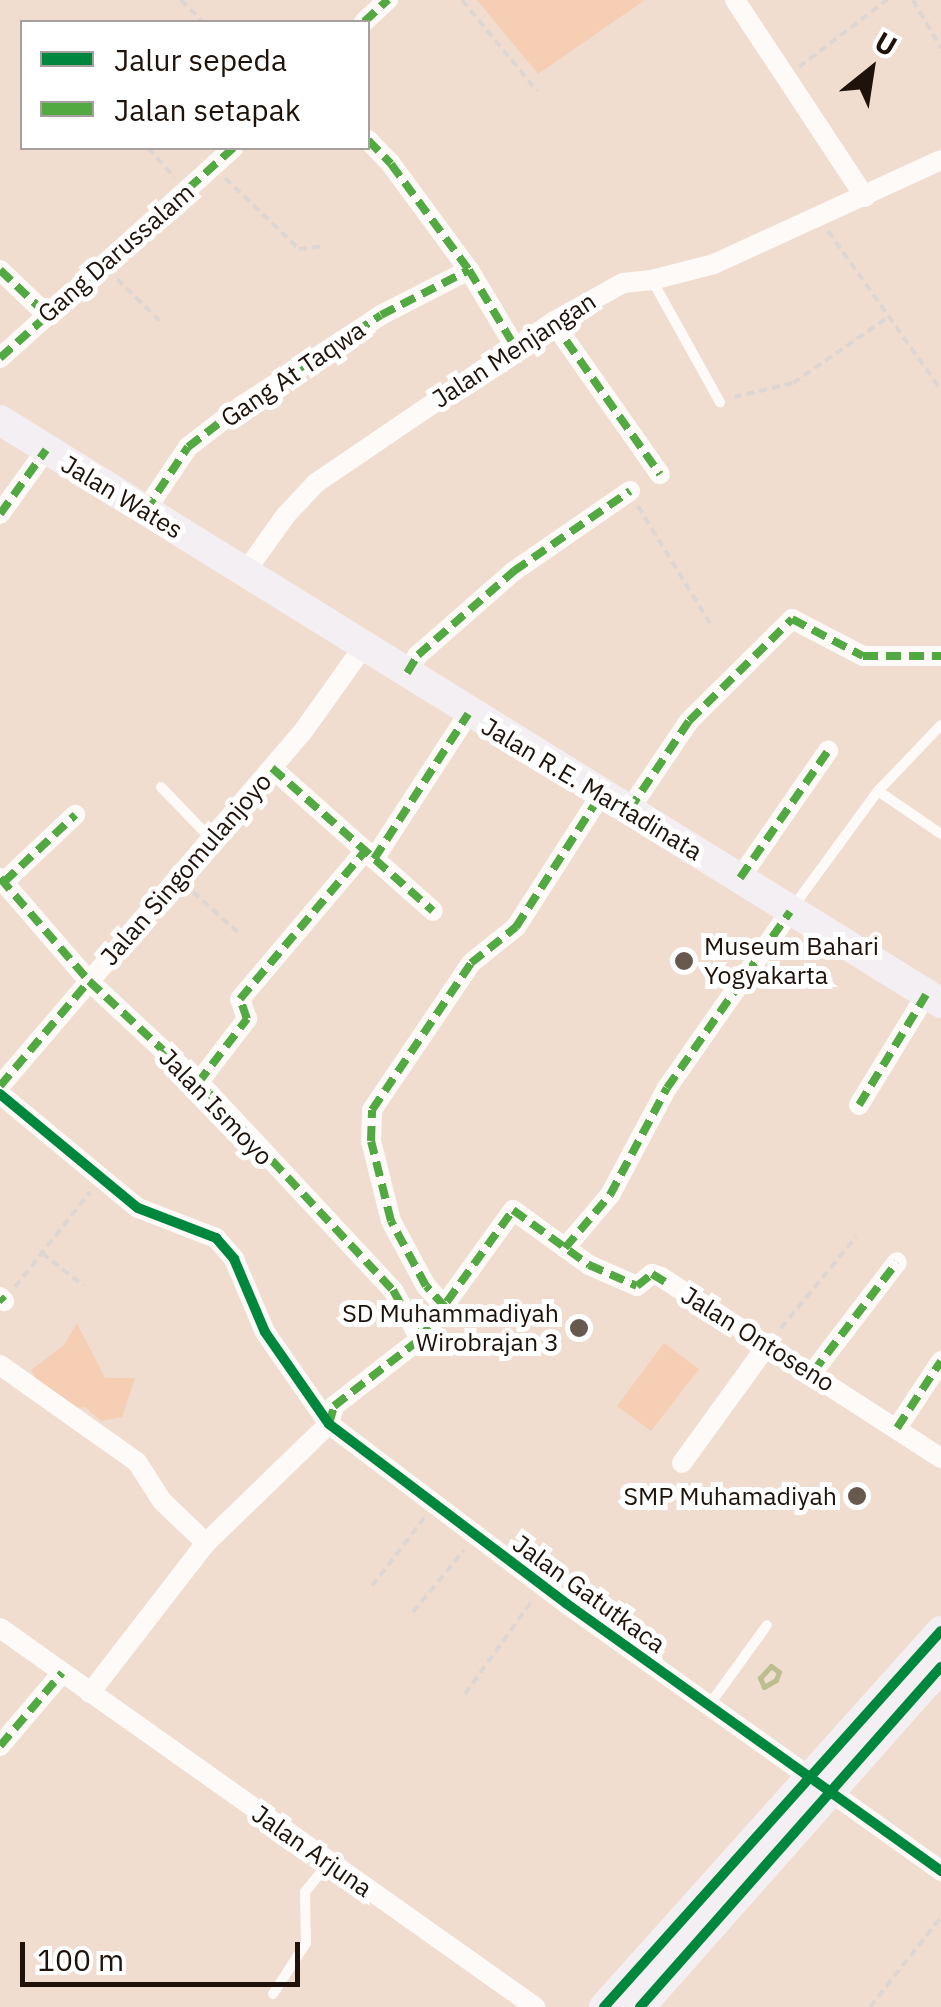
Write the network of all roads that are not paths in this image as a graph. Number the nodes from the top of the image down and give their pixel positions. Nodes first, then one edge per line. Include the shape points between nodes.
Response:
1 (388, 0) edge
2 (735, 0) edge
3 (366, 20) edge
4 (370, 142) edge
5 (231, 150) edge
6 (941, 160) edge
7 (865, 197) junction
8 (0, 270) edge
9 (468, 270) junction
10 (652, 280) junction
11 (46, 314) junction
12 (554, 322) junction
13 (515, 347) junction
14 (0, 358) edge
15 (720, 402) road end
16 (0, 420) edge
17 (46, 450) junction
18 (660, 474) dead end
19 (630, 492) road end
20 (145, 511) junction
21 (0, 514) edge
22 (246, 570) junction
23 (364, 646) junction
24 (941, 656) edge
25 (407, 673) junction
26 (468, 714) junction
27 (941, 725) edge
28 (828, 751) dead end
29 (272, 768) junction
30 (161, 787) dead end
31 (602, 793) junction
32 (881, 793) junction
33 (629, 810) junction
34 (76, 815) dead end
35 (941, 834) edge
36 (212, 840) junction
37 (369, 855) junction
38 (740, 878) junction
39 (2, 880) edge
40 (432, 911) dead end
41 (790, 912) junction
42 (89, 981) junction
43 (934, 999) edge
44 (198, 1083) junction
45 (0, 1086) edge
46 (0, 1094) edge
47 (859, 1104) dead end
48 (565, 1248) junction
49 (897, 1262) dead end
50 (445, 1307) junction
51 (420, 1339) junction
52 (769, 1343) junction
53 (941, 1361) edge
54 (0, 1365) edge
55 (813, 1372) junction
56 (329, 1424) junction
57 (897, 1428) junction
58 (941, 1458) edge
59 (682, 1463) dead end
60 (206, 1543) junction
61 (767, 1625) dead end
62 (0, 1628) edge
63 (941, 1631) edge
64 (941, 1666) edge
65 (62, 1673) junction
66 (90, 1694) junction
67 (710, 1704) junction
68 (0, 1746) edge
69 (821, 1784) junction
70 (329, 1862) junction
71 (941, 1871) edge
72 (272, 1994) dead end
73 (535, 2007) edge
74 (604, 2007) edge
75 (640, 2007) edge

1 - 3 street
2 - 7 street
4 - 9 street
5 - 11 street, Gang Darussalam
6 - 7 street, Jalan Menjangan
7 - 10 street, Jalan Menjangan via 714,264
8 - 11 street
9 - 13 street
9 - 20 street, Gang At Taqwa via 381,315 240,407 188,447
10 - 12 street, Jalan Menjangan via 623,283
10 - 15 lane
11 - 14 street, Gang Darussalam
12 - 13 street, Jalan Menjangan
12 - 18 street
13 - 22 street, Jalan Menjangan via 316,483
16 - 17 main road, Jalan Wates
17 - 20 main road, Jalan Wates
17 - 21 street
19 - 25 street via 514,570 418,655
20 - 22 main road, Jalan Wates
22 - 23 main road, Jalan R.E. Martadinata
23 - 25 main road, Jalan R.E. Martadinata
23 - 29 street, Jalan Singomulanjoyo
24 - 33 street via 863,656 792,620 689,721
25 - 26 main road, Jalan R.E. Martadinata
26 - 31 main road, Jalan R.E. Martadinata
26 - 37 street
27 - 32 lane
28 - 38 street
29 - 36 street, Jalan Singomulanjoyo
29 - 37 street
30 - 36 lane
31 - 33 main road, Jalan R.E. Martadinata
31 - 50 street via 516,927 471,963 372,1110 370,1141 391,1221
32 - 35 lane
32 - 41 lane
33 - 38 main road, Jalan R.E. Martadinata
34 - 39 street
36 - 42 street, Jalan Singomulanjoyo
37 - 40 street
37 - 44 street via 240,999 247,1020
38 - 41 main road, Jalan R.E. Martadinata
39 - 42 street, Jalan Ismoyo
41 - 43 main road, Jalan R.E. Martadinata
41 - 48 street via 667,1088 610,1194
42 - 44 street, Jalan Ismoyo
42 - 45 street, Jalan Singomulanjoyo
43 - 47 street
44 - 51 street, Jalan Ismoyo via 393,1290
46 - 56 street, Jalan Gatutkaca via 138,1208 216,1238 234,1259 265,1332
48 - 50 street, Jalan Ontoseno via 513,1210
48 - 52 street, Jalan Ontoseno via 638,1286 652,1274 660,1277
49 - 55 street
50 - 51 street, Jalan Ontoseno
51 - 56 street, Jalan Ontoseno via 334,1406
52 - 55 street, Jalan Ontoseno
52 - 59 street
53 - 57 street
54 - 60 street via 137,1462 162,1501
55 - 57 street, Jalan Ontoseno
56 - 60 street
56 - 67 street, Jalan Gatutkaca
57 - 58 street, Jalan Ontoseno
60 - 66 street
61 - 67 lane
62 - 65 street, Jalan Arjuna
63 - 69 main road
64 - 69 main road
65 - 66 street, Jalan Arjuna
65 - 68 street
66 - 70 street, Jalan Arjuna
67 - 69 street, Jalan Gatutkaca
69 - 71 street, Jalan Gatutkaca
69 - 74 main road
69 - 75 main road
70 - 72 lane via 305,1892 306,1943
70 - 73 street, Jalan Arjuna

